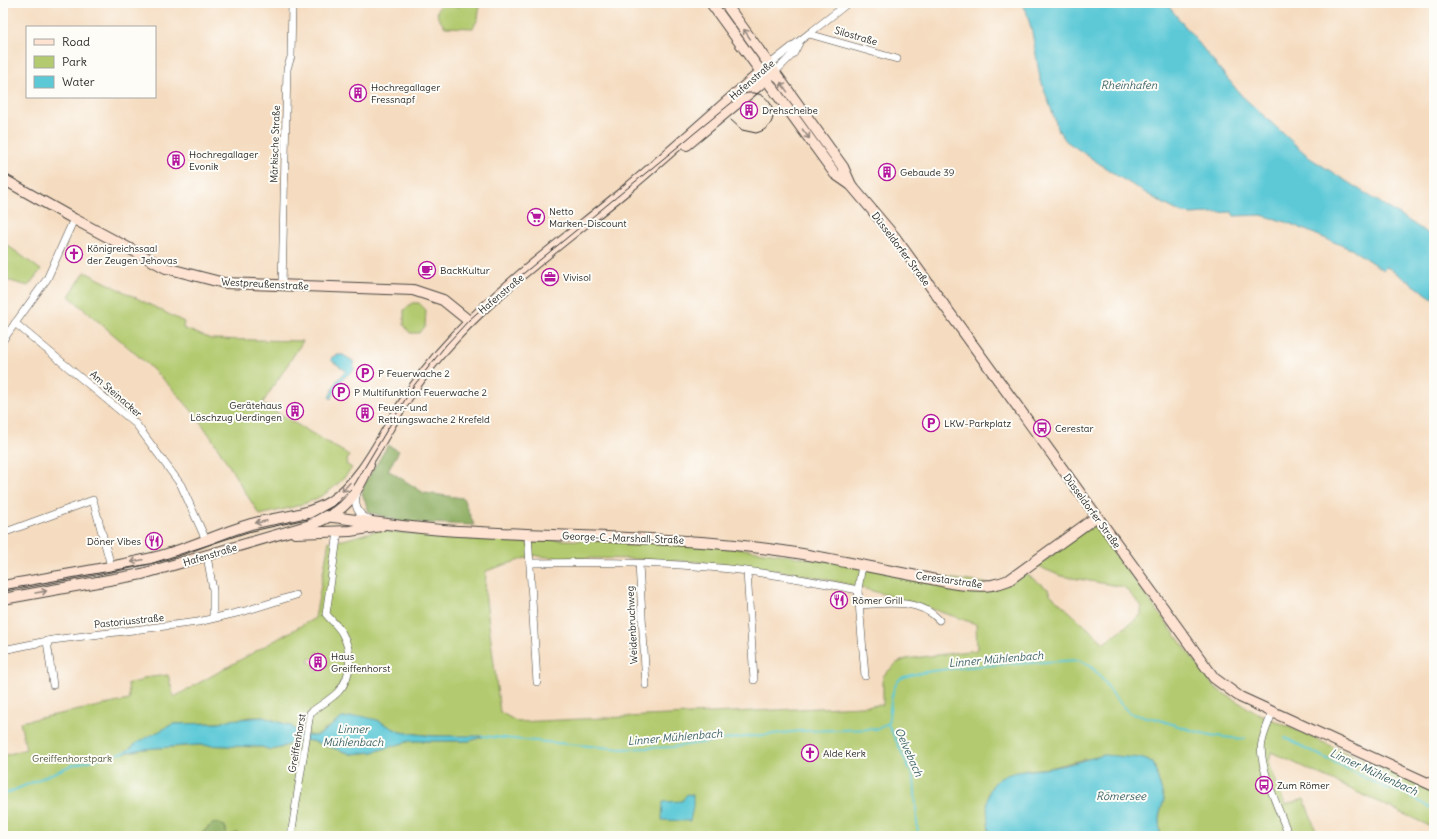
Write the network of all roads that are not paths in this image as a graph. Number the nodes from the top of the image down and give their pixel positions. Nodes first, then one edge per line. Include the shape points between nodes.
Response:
1 (292, 3) edge
2 (711, 3) edge
3 (725, 3) edge
4 (848, 3) edge
5 (809, 34) junction
6 (897, 59) dead end
7 (772, 69) junction
8 (763, 76) junction
9 (3, 179) edge
10 (851, 185) junction
11 (74, 219) junction
12 (282, 286) junction
13 (469, 321) junction
14 (15, 323) junction
15 (3, 340) edge
16 (378, 447) junction
17 (360, 485) junction
18 (299, 513) junction
19 (334, 515) junction
20 (1096, 517) junction
21 (361, 518) junction
22 (391, 526) junction
23 (355, 530) junction
24 (338, 532) junction
25 (3, 533) edge
26 (528, 534) junction
27 (270, 536) junction
28 (206, 540) junction
29 (207, 556) junction
30 (530, 563) junction
31 (639, 564) junction
32 (857, 564) junction
33 (111, 566) junction
34 (747, 572) junction
35 (3, 586) edge
36 (858, 590) junction
37 (296, 596) dead end
38 (3, 599) edge
39 (859, 605) junction
40 (213, 617) junction
41 (939, 620) dead end
42 (48, 641) junction
43 (3, 650) edge
44 (865, 676) dead end
45 (754, 680) dead end
46 (537, 682) dead end
47 (53, 685) dead end
48 (646, 685) dead end
49 (1272, 713) junction
50 (1434, 786) edge
51 (291, 836) edge
52 (1289, 836) edge

1 - 12 street, Märkische Straße via 291,57 287,69
2 - 8 main road, Düsseldorfer Straße
7 -> 3 main road, Düsseldorfer Straße
4 - 5 street, Hafenstraße
5 - 6 street, Silostraße
5 - 7 street, Hafenstraße via 799,43 794,53
7 - 8 main road, Hafenstraße
10 -> 7 main road, Düsseldorfer Straße via 843,166
8 -> 10 main road, Düsseldorfer Straße via 835,174
8 - 13 main road, Hafenstraße via 690,142 653,167
9 - 11 main road, Westpreußenstraße
10 - 20 main road, Düsseldorfer Straße via 894,236
11 - 12 main road, Westpreußenstraße via 166,268 224,283
11 - 14 street via 47,279
12 - 13 main road, Westpreußenstraße via 413,290 443,300
13 - 16 main road, Hafenstraße via 413,388
14 - 15 street
14 - 28 street, Am Steinacker via 136,424 181,485
16 - 17 main road, Hafenstraße
16 -> 18 main road, Hafenstraße via 342,492 330,502
17 - 19 main road, Hafenstraße
17 - 21 street via 355,499
18 - 19 main road, George-C.-Marshall-Straße
18 -> 28 main road, Hafenstraße via 251,524
19 - 21 main road, George-C.-Marshall-Straße
19 - 27 main road, Hafenstraße via 314,524
20 - 32 main road, Cerestarstraße via 1009,580 992,585 939,581
20 - 49 main road, Düsseldorfer Straße via 1214,678 1240,697
21 - 22 main road, George-C.-Marshall-Straße
21 - 23 street via 360,526
22 - 23 main road
22 - 26 main road, George-C.-Marshall-Straße
23 - 24 main road
24 - 27 main road
24 - 51 street, Greiffenhorst via 326,614 342,632 349,651 350,666 346,679 338,691 310,713
25 - 33 street via 93,500
26 - 30 street
26 - 32 main road, George-C.-Marshall-Straße via 716,542 782,550
27 - 29 main road, Hafenstraße
28 -> 33 main road, Hafenstraße via 161,556
38 -> 29 main road, Hafenstraße via 142,574
29 - 40 street via 213,590
30 - 31 street
30 - 46 street
31 - 34 street via 709,567
31 - 48 street, Weidenbruchweg
32 - 36 street
33 - 35 main road, Hafenstraße
34 - 36 street
34 - 45 street
36 - 39 street
37 - 40 street, Pastoriusstraße via 245,611
39 - 41 street via 901,602 932,612
39 - 44 street
40 - 42 street, Pastoriusstraße via 180,625
42 - 43 street, Pastoriusstraße
42 - 47 street
49 - 50 main road, Düsseldorfer Straße
49 - 52 street via 1261,752

